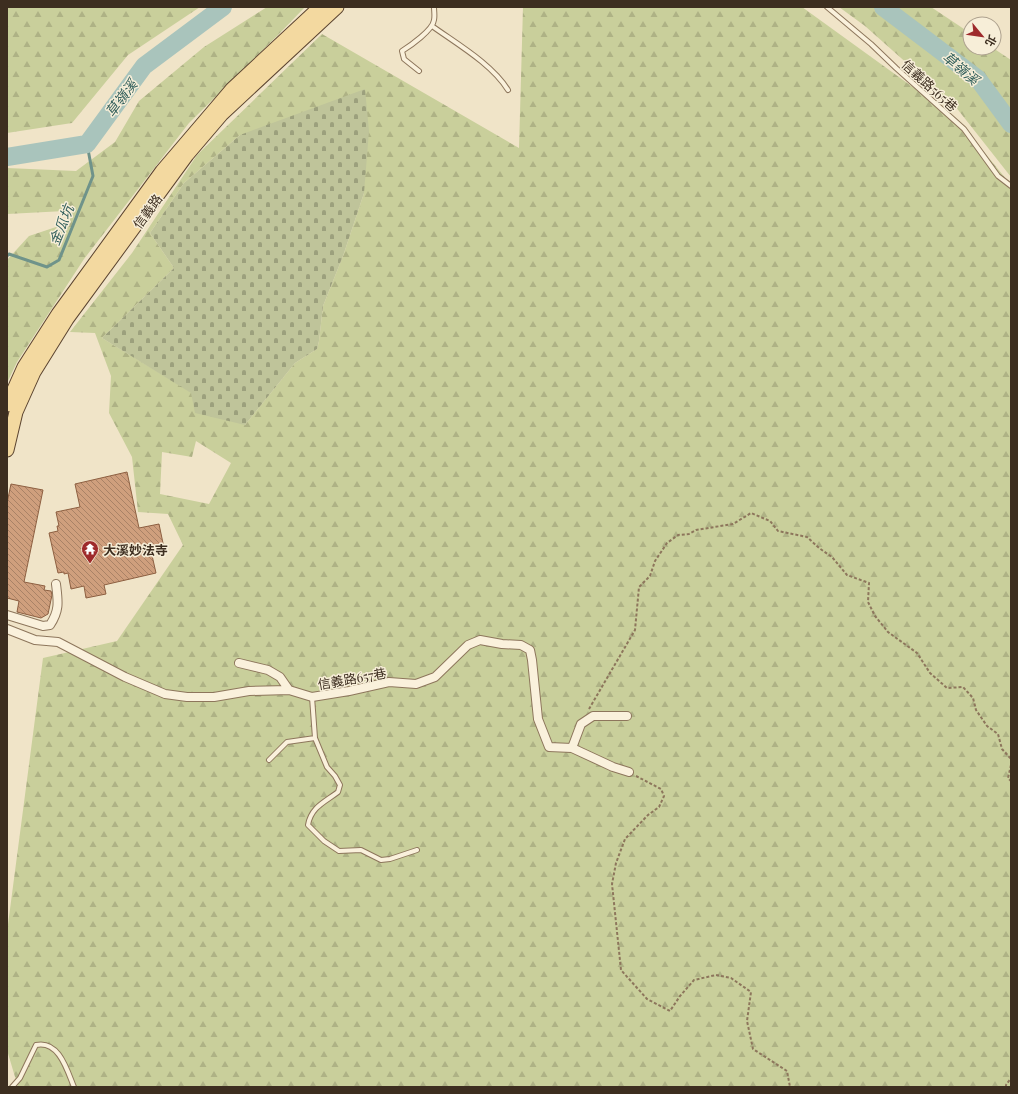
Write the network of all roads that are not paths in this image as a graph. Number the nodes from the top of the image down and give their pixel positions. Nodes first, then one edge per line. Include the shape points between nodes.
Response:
1 (320, 7) edge
2 (337, 7) edge
3 (434, 7) edge
4 (827, 7) edge
5 (432, 26) junction
6 (419, 71) dead end
7 (508, 90) dead end
8 (1011, 186) edge
9 (7, 405) edge
10 (7, 450) edge
11 (56, 584) dead end
12 (7, 615) edge
13 (7, 629) edge
14 (239, 664) dead end
15 (289, 690) junction
16 (312, 697) junction
17 (626, 716) dead end
18 (315, 738) junction
19 (572, 748) junction
20 (269, 760) dead end
21 (629, 772) road end
22 (417, 850) dead end
23 (12, 1087) edge
24 (74, 1087) edge

1 - 9 main road, 信義路 via 232,89 162,171 58,314 24,367
2 - 10 main road, 信義路 via 222,114 187,155 67,319 34,372 16,412
3 - 5 lane
4 - 8 lane, 信義路565巷 via 964,129 998,176
5 - 6 lane via 402,52 404,59
5 - 7 lane via 475,57 502,81
11 - 12 street via 56,616 50,625 43,626
13 - 15 street, 信義路657巷 via 35,640 58,642 165,694 214,697 249,690
14 - 15 street via 268,670 280,677
15 - 16 street, 信義路657巷
16 - 18 lane
16 - 19 street, 信義路657巷 via 389,682 416,684 435,677 468,645 480,640 521,645 530,650 538,719 549,747
17 - 19 street via 593,716 581,724
18 - 20 lane via 287,742
18 - 22 lane via 327,767 340,785 338,792 319,805 310,816 308,825 339,851 361,850 381,860
19 - 21 street
23 - 24 lane via 20,1078 36,1045 42,1044 49,1046 62,1058

